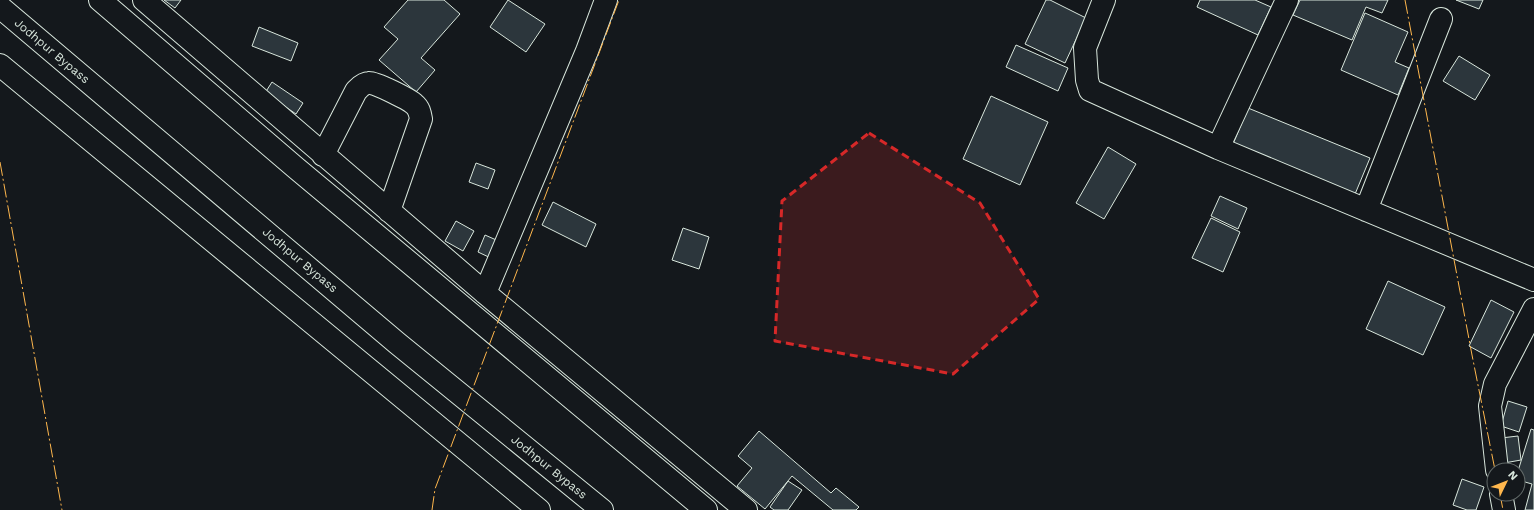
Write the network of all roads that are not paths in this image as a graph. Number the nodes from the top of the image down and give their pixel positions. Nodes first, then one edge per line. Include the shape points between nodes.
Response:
1 (100, 0) edge
2 (144, 0) edge
3 (606, 0) edge
4 (1104, 0) edge
5 (1286, 0) edge
6 (0, 7) edge
7 (1441, 19) dead end
8 (0, 65) edge
9 (1218, 148) junction
10 (323, 155) junction
11 (1366, 210) junction
12 (389, 211) junction
13 (1534, 280) edge
14 (485, 293) junction
15 (1534, 309) edge
16 (1496, 462) edge
17 (533, 508) edge
18 (602, 510) edge
19 (706, 510) edge
20 (746, 510) edge

1 - 19 main road via 296,168
2 - 10 main road
3 - 14 main road via 584,59
4 - 9 main road via 1085,48 1086,80 1090,90
5 - 9 main road
6 - 18 main road, Jodhpur Bypass via 397,343
7 - 11 main road
8 - 17 main road
9 - 11 main road
10 - 12 main road
10 - 12 main road via 356,91 362,86 369,83 381,86 414,104 420,111 421,119
11 - 13 main road
12 - 14 main road
14 - 20 main road
15 - 16 main road via 1495,384 1490,406

